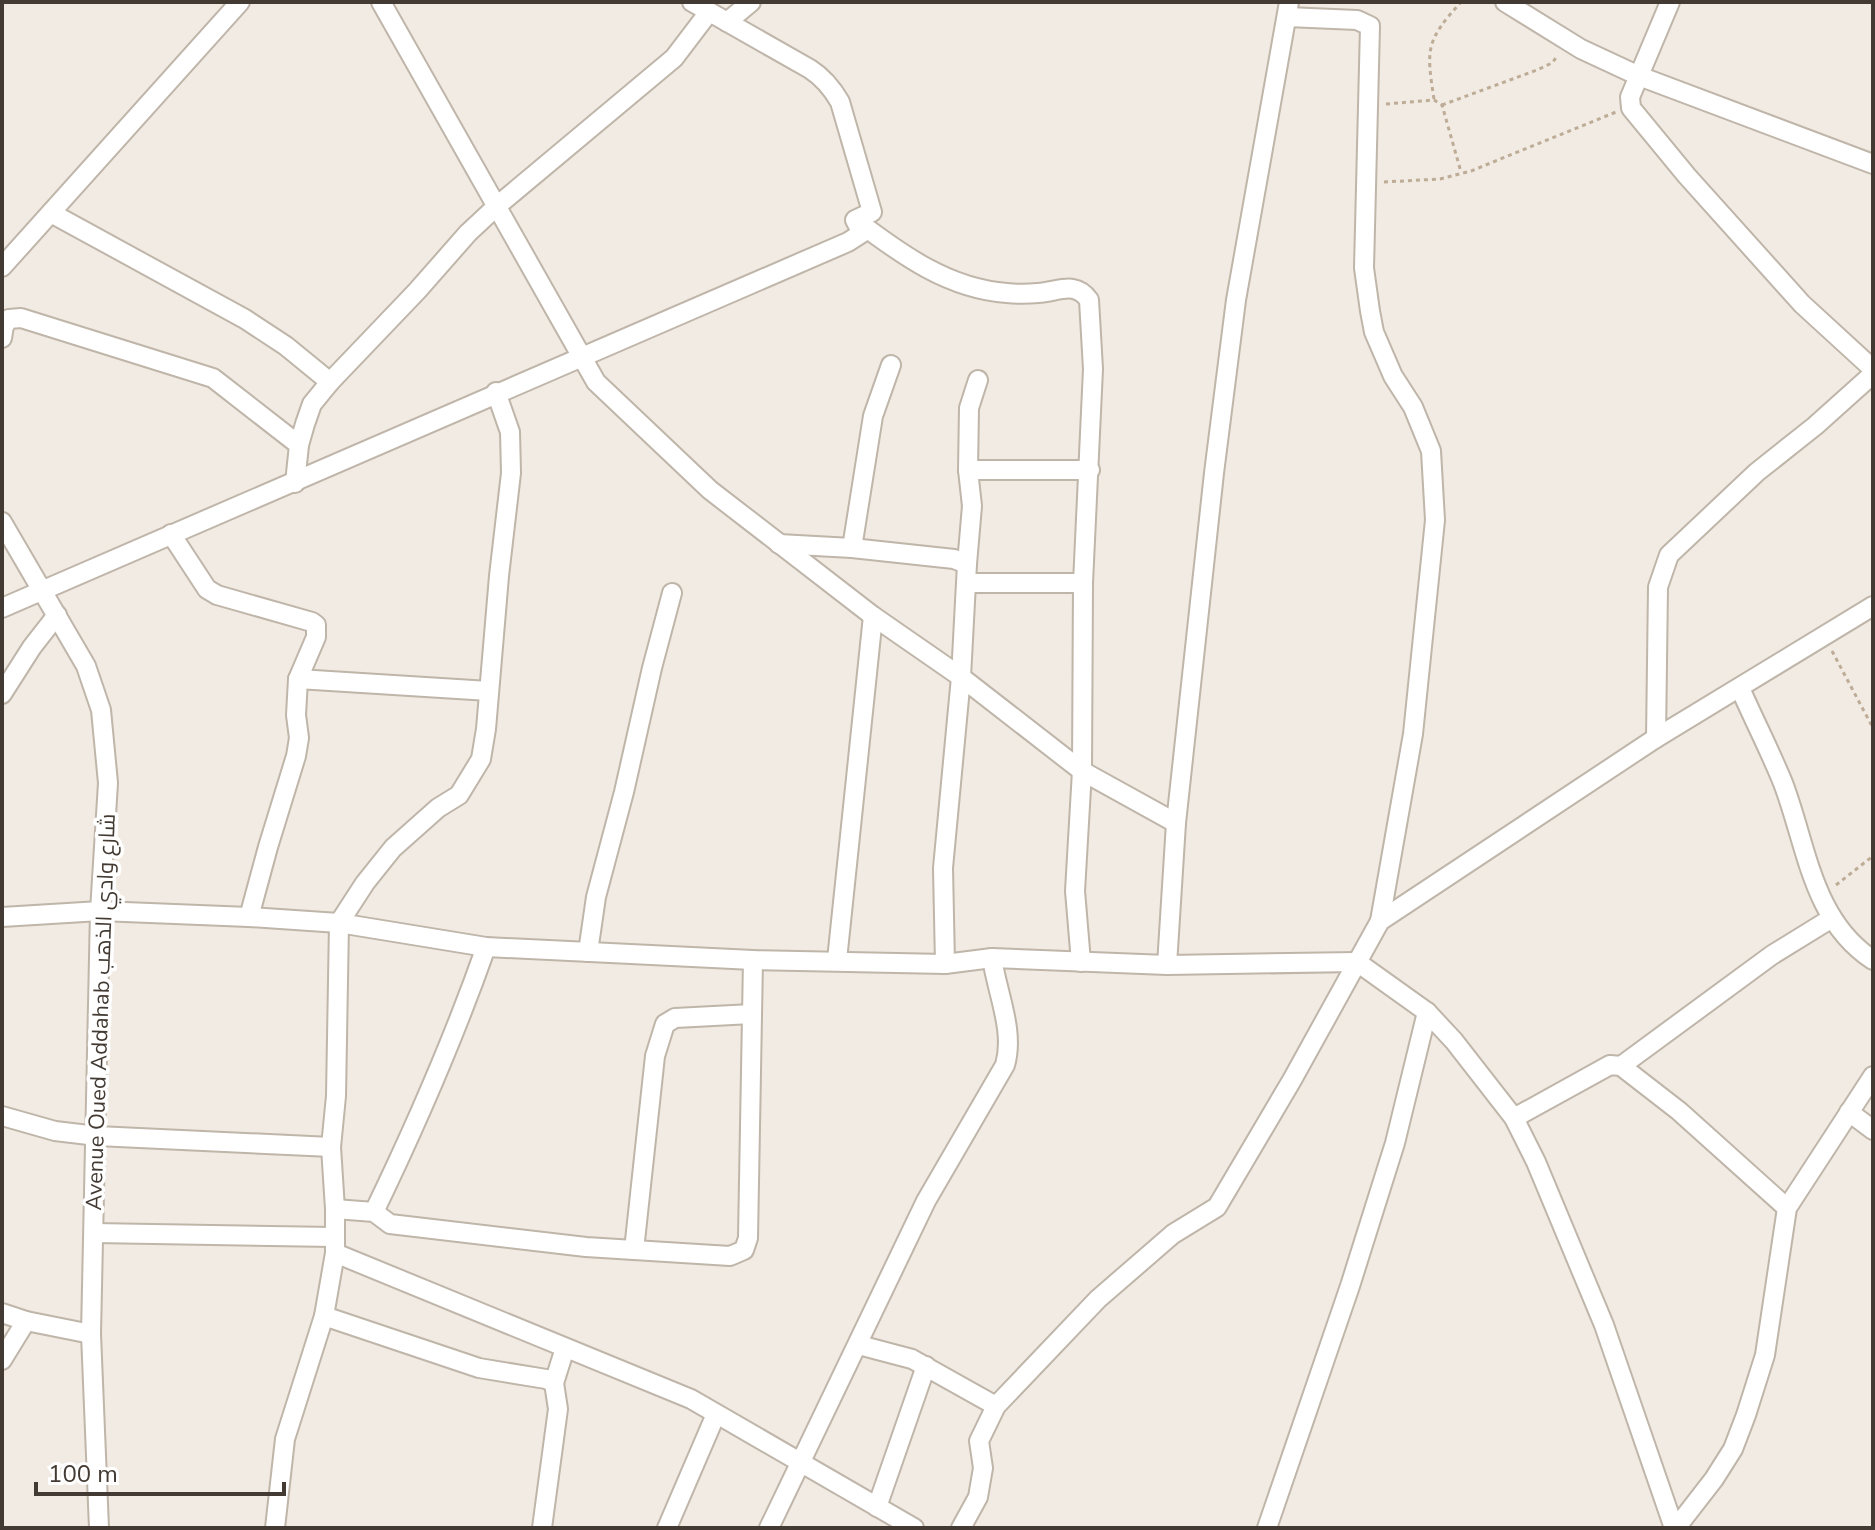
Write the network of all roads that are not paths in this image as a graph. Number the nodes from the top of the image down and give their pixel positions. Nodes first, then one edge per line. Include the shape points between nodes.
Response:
1 (240, 2) edge
2 (381, 2) edge
3 (692, 2) edge
4 (751, 2) edge
5 (1505, 2) edge
6 (1670, 2) edge
7 (1288, 10) edge
8 (709, 12) junction
9 (727, 22) junction
10 (1639, 76) junction
11 (1873, 164) edge
12 (497, 206) junction
13 (51, 213) junction
14 (855, 220) junction
15 (2, 267) edge
16 (2, 338) edge
17 (582, 355) junction
18 (891, 365) dead end
19 (1873, 372) edge
20 (978, 380) dead end
21 (330, 382) junction
22 (496, 392) junction
23 (299, 445) junction
24 (968, 470) junction
25 (1090, 470) junction
26 (295, 483) junction
27 (2, 522) edge
28 (171, 534) junction
29 (779, 544) junction
30 (852, 548) junction
31 (967, 574) junction
32 (1083, 583) junction
33 (41, 590) junction
34 (672, 593) dead end
35 (1873, 606) edge
36 (2, 608) edge
37 (57, 615) junction
38 (873, 616) junction
39 (961, 677) junction
40 (298, 679) junction
41 (1740, 688) junction
42 (489, 691) junction
43 (2, 694) edge
44 (1656, 738) junction
45 (1082, 771) junction
46 (1176, 823) junction
47 (100, 911) junction
48 (2, 917) edge
49 (249, 917) junction
50 (1832, 918) junction
51 (1380, 921) junction
52 (339, 923) junction
53 (486, 947) junction
54 (588, 952) junction
55 (992, 958) junction
56 (753, 960) junction
57 (837, 960) junction
58 (1873, 960) edge
59 (1081, 962) junction
60 (1357, 962) junction
61 (945, 964) junction
62 (1167, 965) junction
63 (1427, 1012) junction
64 (752, 1014) junction
65 (1621, 1066) junction
66 (1873, 1076) edge
67 (1849, 1112) junction
68 (2, 1116) edge
69 (1514, 1118) junction
70 (1873, 1130) edge
71 (97, 1136) junction
72 (331, 1147) junction
73 (1787, 1208) junction
74 (335, 1209) junction
75 (374, 1212) junction
76 (94, 1233) junction
77 (334, 1245) junction
78 (634, 1250) junction
79 (2, 1313) edge
80 (324, 1316) junction
81 (26, 1321) junction
82 (91, 1334) junction
83 (859, 1345) junction
84 (565, 1348) junction
85 (2, 1360) edge
86 (926, 1366) junction
87 (554, 1383) junction
88 (996, 1406) junction
89 (716, 1414) junction
90 (799, 1463) junction
91 (877, 1507) junction
92 (905, 1526) edge
93 (99, 1528) edge
94 (275, 1528) edge
95 (542, 1528) edge
96 (667, 1528) edge
97 (769, 1528) edge
98 (961, 1528) edge
99 (1267, 1528) edge
100 (1675, 1528) edge

1 - 13 street
2 - 12 street
3 - 8 street
4 - 9 street
5 - 10 street via 1581,49
6 - 10 street
7 - 46 street via 1236,300
7 - 51 street via 1370,26 1364,268 1374,332 1431,451 1435,484 1413,734
8 - 9 street
8 - 12 street via 674,58
9 - 14 street via 821,76 832,89 872,212
10 - 11 street
10 - 19 street via 1631,108 1802,304
12 - 17 street
12 - 21 street
13 - 15 street
13 - 21 street via 245,319
14 - 17 street via 862,233 848,242
14 - 25 street via 932,272 976,290 1039,293 1066,287 1084,294 1089,300 1093,369
16 - 23 street via 9,319 21,318 213,378
17 - 22 street
17 - 29 street via 596,382 646,432
18 - 30 street via 873,416
19 - 44 street via 1669,555 1658,587
20 - 24 street via 969,408
21 - 23 street via 312,404
22 - 26 street
22 - 42 street via 512,450
23 - 26 street
24 - 25 street
24 - 31 street via 972,506
25 - 32 street
26 - 28 street
27 - 33 street, Avenue Oued Addahab شارع وادي الذهب
28 - 33 street
28 - 40 street via 207,589 316,625
29 - 30 street
29 - 38 street
30 - 31 street via 954,559
31 - 32 street
31 - 39 street
32 - 45 street
33 - 36 street
33 - 37 street, Avenue Oued Addahab شارع وادي الذهب
34 - 54 street via 596,897
35 - 41 street
37 - 43 street
37 - 47 street, Avenue Oued Addahab شارع وادي الذهب via 86,666 101,710 108,783
38 - 39 street
38 - 57 street
39 - 45 street
39 - 61 street via 943,868
40 - 42 street
40 - 49 street via 296,756
41 - 44 street
41 - 50 street via 1783,784 1815,886
42 - 52 street via 481,759 473,775 459,795 393,848
44 - 51 street
45 - 46 street
45 - 59 street via 1075,891
46 - 62 street
47 - 48 street
47 - 49 street
47 - 71 street, Avenue Oued Addahab شارع وادي الذهب
49 - 52 street
50 - 58 street
50 - 65 street via 1772,955
51 - 60 street
52 - 53 street
52 - 72 street
53 - 54 street
53 - 75 street via 417,1123
54 - 56 street
55 - 59 street
55 - 61 street
55 - 83 street via 1008,1036 1005,1065 926,1201
56 - 57 street
56 - 64 street
57 - 61 street
59 - 62 street
60 - 62 street
60 - 63 street
60 - 88 street via 1217,1207 1173,1234 1098,1299
63 - 69 street
63 - 99 street via 1395,1143
64 - 78 street via 675,1018 665,1024 655,1056
64 - 78 street via 747,1246 730,1256
65 - 69 street via 1610,1065
65 - 73 street
66 - 67 street
67 - 70 street
67 - 73 street
68 - 71 street
69 - 100 street via 1604,1325
71 - 72 street
71 - 76 street, Avenue Oued Addahab شارع وادي الذهب
72 - 74 street
73 - 100 street via 1765,1355 1746,1415 1733,1449
74 - 75 street
74 - 77 street
75 - 78 street via 390,1224
76 - 77 street
76 - 82 street, Avenue Oued Addahab شارع وادي الذهب
77 - 80 street
77 - 84 street
79 - 81 street
80 - 87 street via 479,1368
80 - 94 street via 285,1439
81 - 82 street
81 - 85 street
82 - 93 street, Avenue Oued Addahab شارع وادي الذهب
83 - 86 street
83 - 90 street
84 - 87 street
84 - 89 street
86 - 88 street
86 - 91 street
87 - 95 street via 558,1409
88 - 98 street via 979,1441 983,1468 978,1497
89 - 90 street
89 - 96 street
90 - 91 street
90 - 97 street
91 - 92 street

